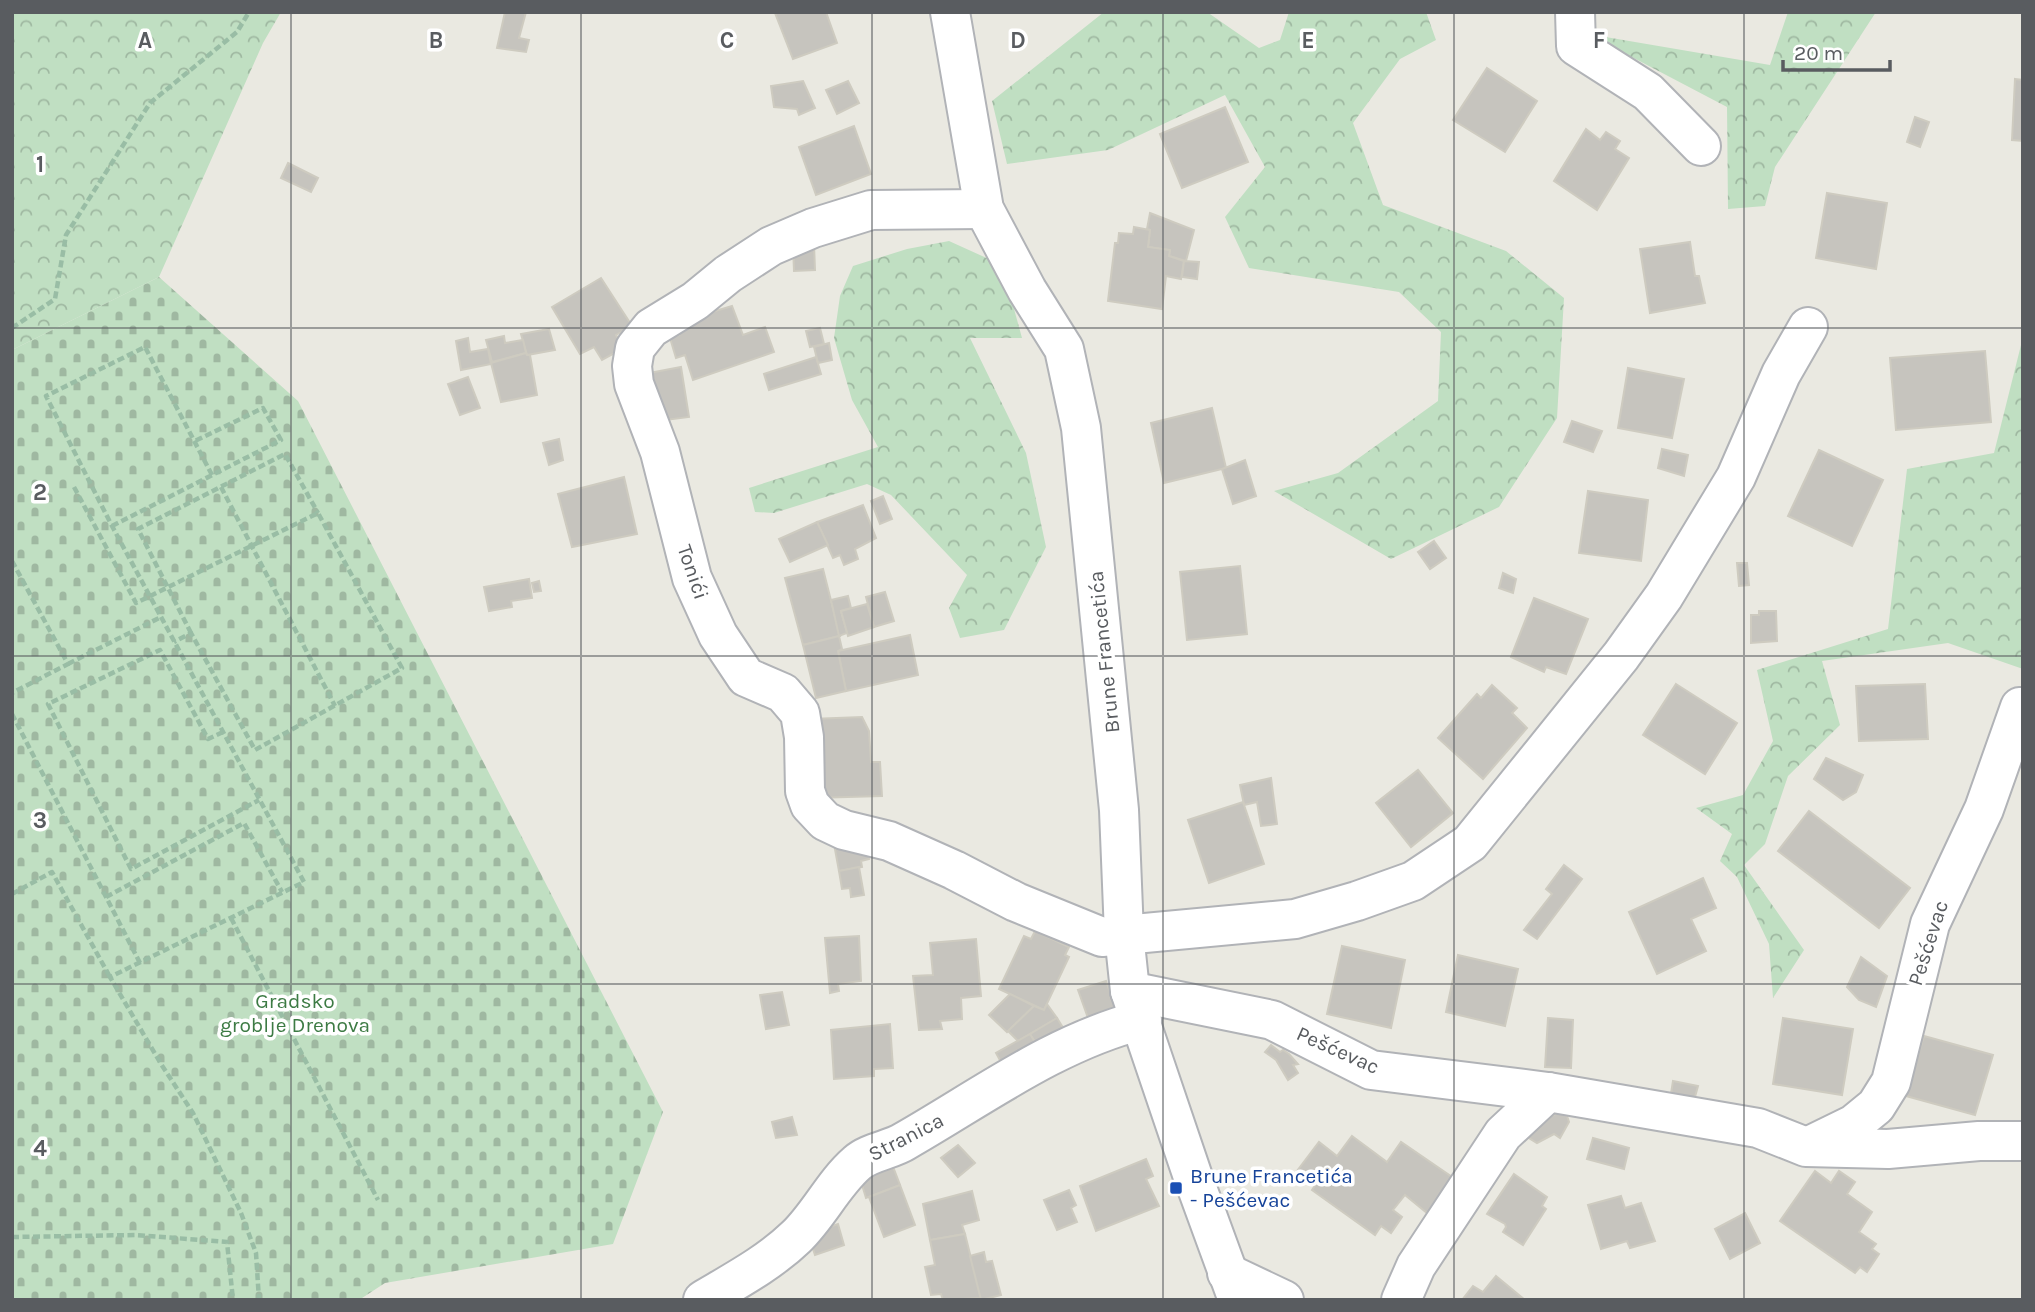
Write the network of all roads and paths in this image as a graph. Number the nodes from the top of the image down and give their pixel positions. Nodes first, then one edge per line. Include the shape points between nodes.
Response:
1 (249, 12) edge
2 (950, 12) edge
3 (1575, 12) edge
4 (1701, 146) dead end
5 (984, 209) junction
6 (1808, 327) dead end
7 (12, 328) edge
8 (195, 441) junction
9 (212, 475) junction
10 (74, 487) dead end
11 (221, 487) junction
12 (318, 513) junction
13 (112, 526) junction
14 (251, 546) junction
15 (12, 561) edge
16 (168, 587) junction
17 (149, 596) junction
18 (161, 617) junction
19 (191, 633) junction
20 (174, 642) junction
21 (68, 664) junction
22 (12, 693) edge
23 (335, 706) junction
24 (2020, 707) dead end
25 (12, 714) edge
26 (223, 732) junction
27 (259, 800) junction
28 (282, 892) junction
29 (12, 894) edge
30 (106, 897) junction
31 (231, 918) junction
32 (1124, 934) junction
33 (140, 962) junction
34 (110, 977) junction
35 (1136, 1006) junction
36 (1548, 1092) junction
37 (2023, 1141) edge
38 (1806, 1147) junction
39 (378, 1200) dead end
40 (12, 1237) edge
41 (1233, 1286) edge
42 (233, 1300) edge
43 (258, 1300) edge
44 (703, 1300) edge
45 (1284, 1300) edge
46 (1402, 1300) edge

1 - 7 path via 237,32 150,103 66,235 55,299
2 - 5 street, Brune Francetića
3 - 4 street via 1576,46 1648,92
5 - 32 street, Brune Francetića via 1064,349 1081,428 1118,798
5 - 32 street, Tonići via 871,211 771,246 651,328 635,348 634,384 660,452 692,578 718,635 746,677 783,694 800,713 804,791 810,805 825,821 844,830 900,846 1016,902 1102,937
6 - 32 street, Tonići via 1781,374 1736,477 1664,596 1470,843 1413,881 1296,919
8 - 9 path
8 - 9 path via 263,408 281,440
8 - 13 path via 145,348 46,396
9 - 13 path
10 - 17 path via 136,603
11 - 12 path via 285,454
11 - 14 path
11 - 16 path via 138,529
12 - 14 path
12 - 23 path via 402,668
13 - 17 path
14 - 16 path
14 - 23 path
15 - 21 path
16 - 17 path
16 - 19 path
17 - 18 path
18 - 20 path
18 - 21 path
19 - 20 path
19 - 23 path via 256,750
20 - 26 path
21 - 22 path
24 - 38 street, Pešćevac via 1984,809 1930,923 1891,1082 1876,1106 1854,1124
25 - 30 path
26 - 27 path
26 - 27 path via 208,739 160,650 48,704 131,869
27 - 28 path via 304,882
28 - 30 path via 244,823
28 - 31 path
29 - 34 path via 52,872
30 - 33 path
31 - 33 path
31 - 39 path
32 - 35 street, Brune Francetića
33 - 34 path
34 - 43 path via 193,1113 241,1213 256,1252
35 - 36 street, Pešćevac via 1272,1020 1371,1070
35 - 41 street, Brune Francetića
35 - 44 street, Stranica via 1114,1027 1032,1063 900,1145 859,1161 798,1236
36 - 38 street, Pešćevac via 1758,1128
36 - 46 street via 1503,1134 1416,1266
37 - 38 street, Pešćevac via 1888,1149
40 - 42 path via 136,1235 227,1242
41 - 45 street

